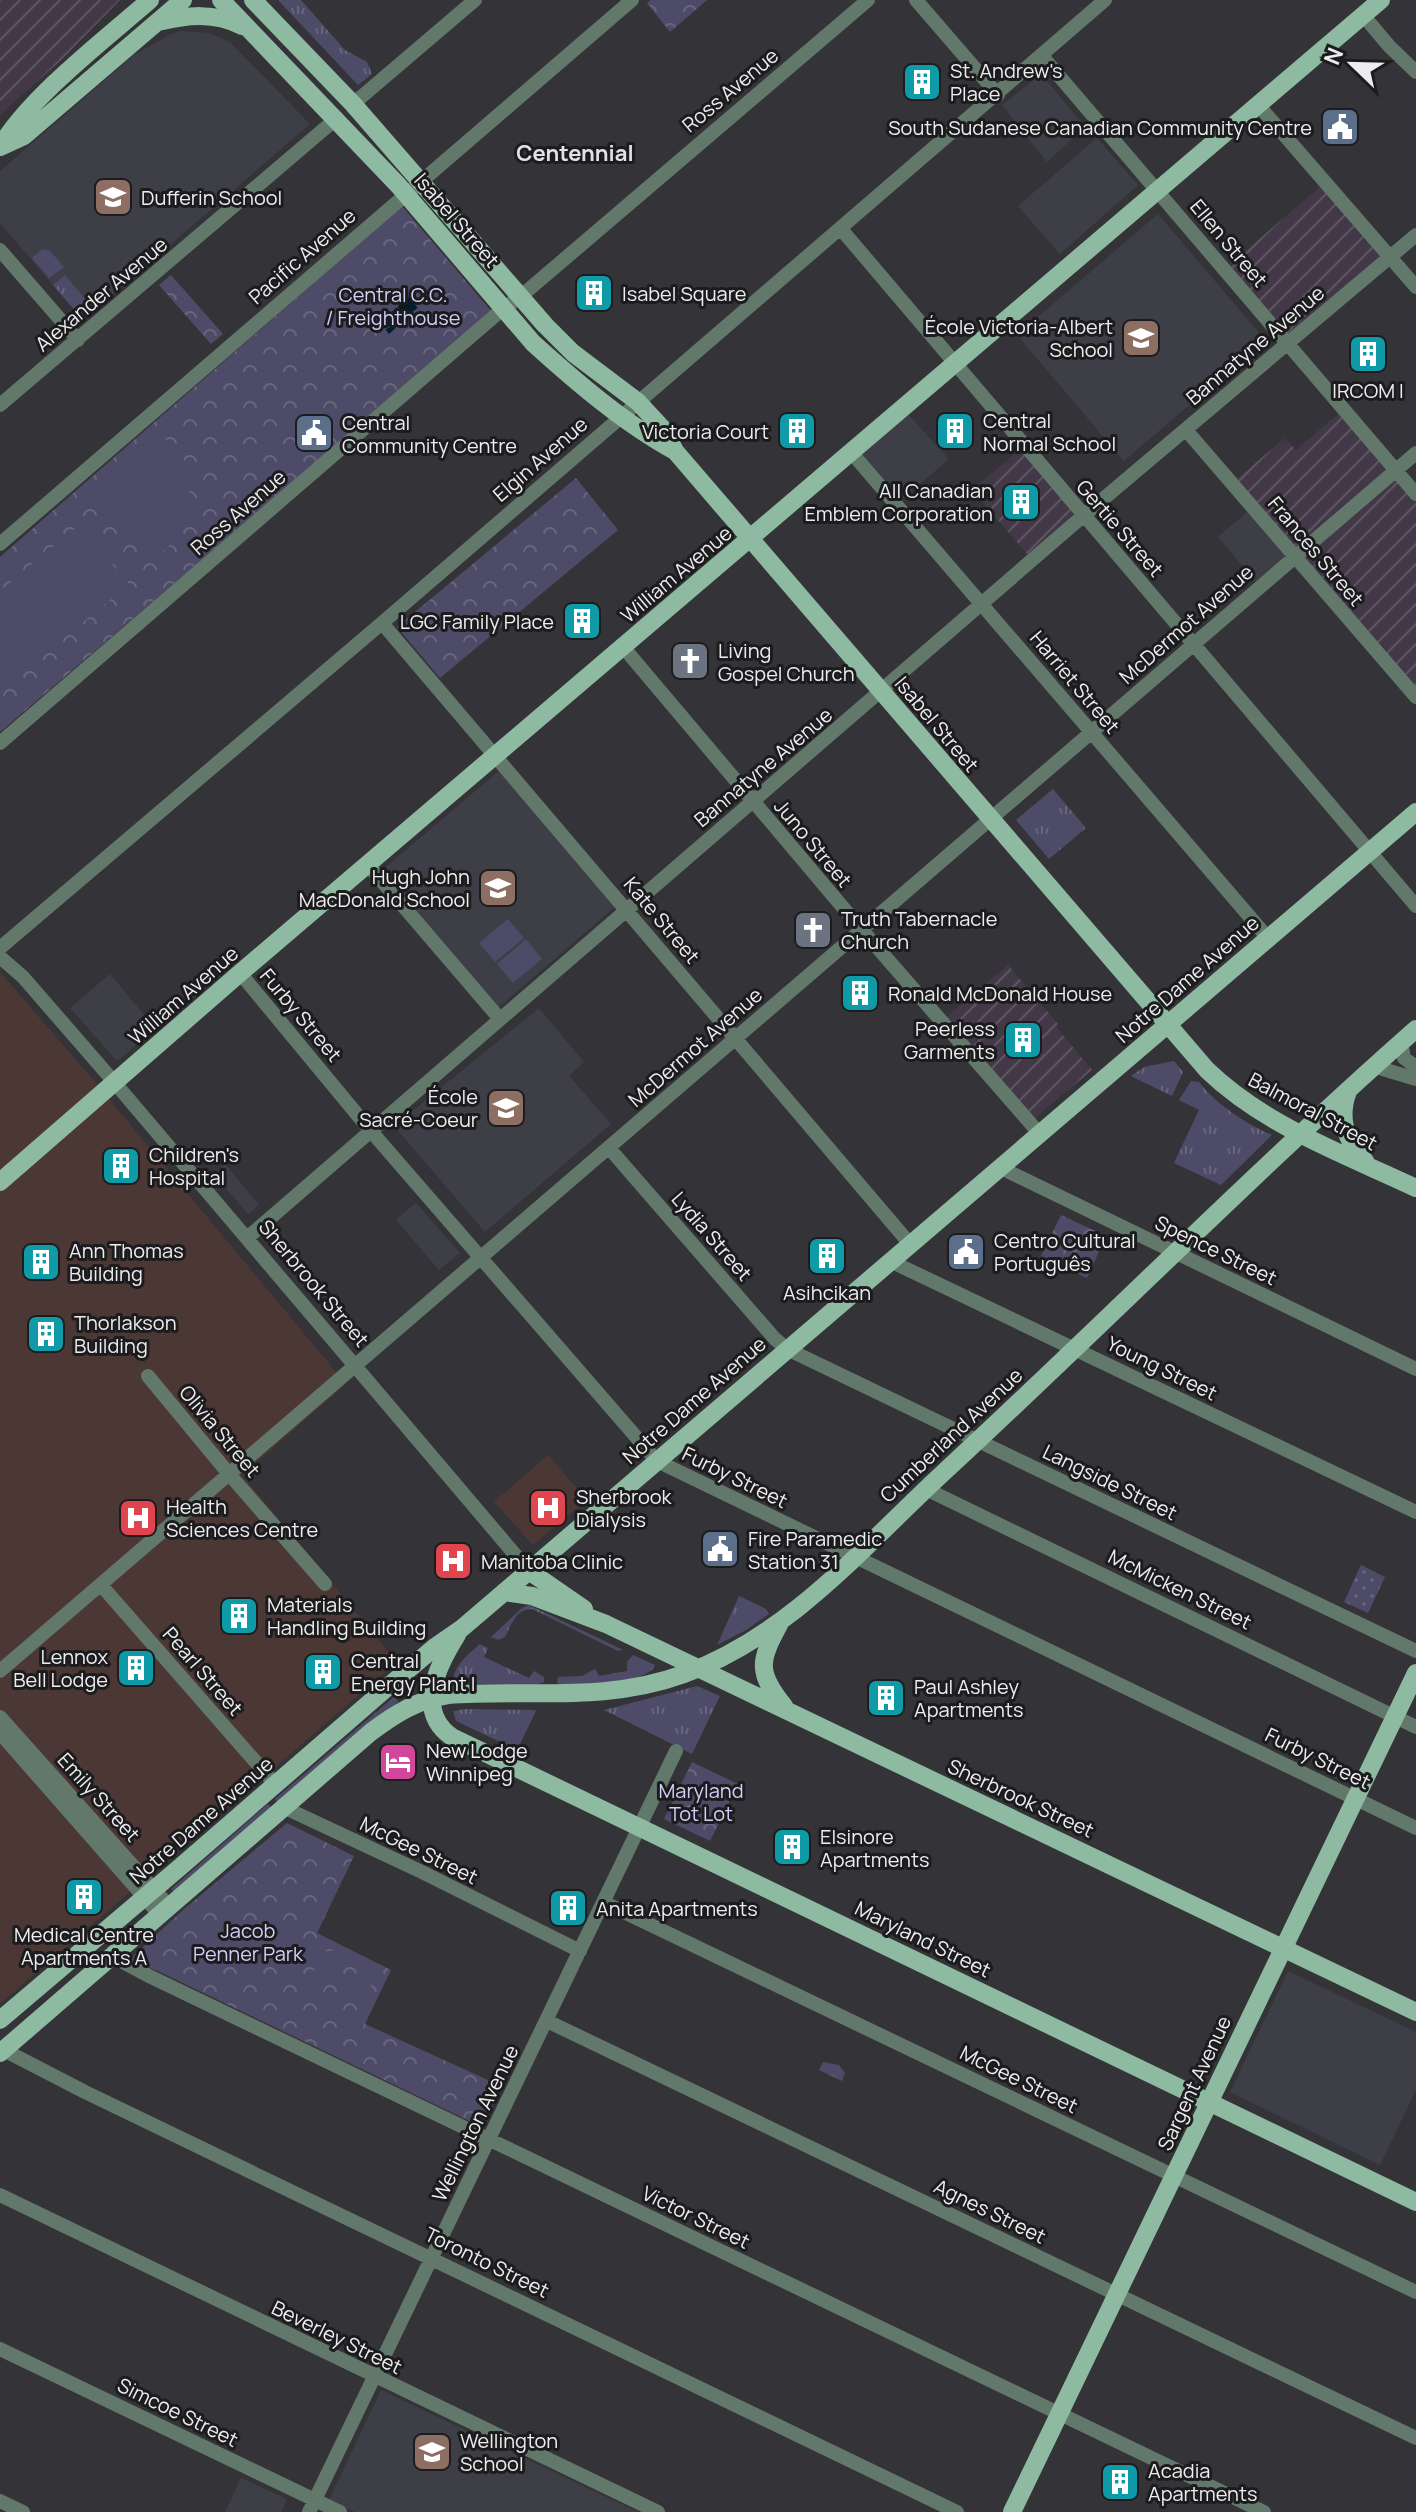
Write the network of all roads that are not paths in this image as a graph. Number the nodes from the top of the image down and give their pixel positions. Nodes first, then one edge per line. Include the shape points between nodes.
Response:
1 (183, 0) edge
2 (221, 0) edge
3 (475, 0) edge
4 (632, 0) edge
5 (868, 0) edge
6 (916, 0) edge
7 (1105, 0) edge
8 (1381, 0) edge
9 (149, 1) edge
10 (258, 3) edge
11 (1363, 15) junction
12 (155, 22) junction
13 (249, 30) junction
14 (1042, 56) junction
15 (1416, 72) edge
16 (998, 95) junction
17 (353, 104) junction
18 (1259, 106) junction
19 (337, 118) junction
20 (0, 147) edge
21 (412, 188) junction
22 (1159, 191) junction
23 (841, 229) junction
24 (1416, 235) edge
25 (0, 250) edge
26 (1390, 257) junction
27 (1416, 287) edge
28 (520, 296) junction
29 (504, 308) junction
30 (78, 340) junction
31 (1288, 343) junction
32 (955, 365) junction
33 (638, 402) junction
34 (0, 405) edge
35 (621, 415) junction
36 (1186, 430) junction
37 (675, 451) junction
38 (851, 452) junction
39 (1416, 453) edge
40 (1395, 470) junction
41 (1416, 494) edge
42 (1083, 516) junction
43 (752, 539) junction
44 (0, 544) edge
45 (1295, 556) junction
46 (983, 604) junction
47 (382, 623) junction
48 (1193, 644) junction
49 (624, 648) junction
50 (881, 692) junction
51 (1416, 697) edge
52 (1091, 731) junction
53 (0, 743) edge
54 (496, 757) junction
55 (753, 803) junction
56 (1416, 812) edge
57 (990, 819) junction
58 (1370, 852) junction
59 (368, 865) junction
60 (1416, 906) edge
61 (627, 909) junction
62 (862, 930) junction
63 (1268, 938) junction
64 (0, 948) edge
65 (0, 957) edge
66 (240, 973) junction
67 (500, 1019) junction
68 (1167, 1025) junction
69 (1416, 1029) edge
70 (736, 1039) junction
71 (1401, 1042) junction
72 (1373, 1066) junction
73 (1416, 1067) edge
74 (1416, 1079) edge
75 (115, 1083) junction
76 (1348, 1091) junction
77 (370, 1130) junction
78 (1039, 1133) junction
79 (1300, 1133) junction
80 (609, 1148) junction
81 (999, 1167) junction
82 (1371, 1167) junction
83 (0, 1182) edge
84 (1416, 1188) edge
85 (247, 1238) junction
86 (910, 1244) junction
87 (1174, 1252) junction
88 (481, 1257) junction
89 (890, 1261) junction
90 (787, 1349) junction
91 (1074, 1349) junction
92 (354, 1365) junction
93 (1416, 1369) edge
94 (148, 1376) dead end
95 (978, 1441) junction
96 (657, 1461) junction
97 (229, 1474) junction
98 (926, 1489) junction
99 (1416, 1512) edge
100 (853, 1557) junction
101 (529, 1571) junction
102 (325, 1584) dead end
103 (101, 1585) junction
104 (504, 1592) junction
105 (781, 1623) junction
106 (606, 1624) junction
107 (461, 1629) junction
108 (1416, 1651) edge
109 (699, 1668) junction
110 (0, 1671) edge
111 (1416, 1673) edge
112 (433, 1698) junction
113 (790, 1712) junction
114 (0, 1717) edge
115 (1394, 1717) junction
116 (1416, 1727) edge
117 (0, 1733) edge
118 (676, 1751) dead end
119 (275, 1784) junction
120 (1354, 1798) junction
121 (283, 1807) junction
122 (641, 1827) junction
123 (1416, 1828) edge
124 (150, 1894) junction
125 (605, 1903) junction
126 (163, 1909) junction
127 (1283, 1947) junction
128 (580, 1951) junction
129 (113, 1952) junction
130 (1416, 2012) edge
131 (0, 2020) edge
132 (547, 2021) junction
133 (1, 2050) edge
134 (1208, 2101) junction
135 (489, 2140) junction
136 (1174, 2175) junction
137 (0, 2195) edge
138 (1416, 2202) edge
139 (432, 2258) junction
140 (1416, 2292) edge
141 (1117, 2294) junction
142 (0, 2349) edge
143 (374, 2377) junction
144 (1059, 2413) junction
145 (1416, 2438) edge
146 (0, 2501) edge
147 (312, 2506) edge
148 (23, 2512) edge
149 (340, 2512) edge
150 (658, 2512) edge
151 (957, 2512) edge
152 (1012, 2512) edge
153 (1264, 2512) edge

1 - 12 main road
2 - 13 main road, Isabel Street
3 - 17 street
4 - 21 street, Pacific Avenue
5 - 28 street, Ross Avenue
6 - 16 street
7 - 14 street, Elgin Avenue
8 - 11 main road, William Avenue
9 - 20 main road via 23,116
10 - 17 main road, Isabel Street
11 - 15 street
11 - 18 main road, William Avenue
12 - 13 main road via 206,16
12 - 20 main road via 24,136
13 - 19 main road, Isabel Street
14 - 16 street, Elgin Avenue
14 - 22 street, Ellen Street
16 - 23 street, Elgin Avenue
17 - 21 main road, Isabel Street
18 - 22 main road, William Avenue
18 - 26 street
19 - 21 main road, Isabel Street
19 - 30 street, Alexander Avenue
21 - 28 main road, Isabel Street
21 - 29 main road, Isabel Street
21 - 44 street, Pacific Avenue
22 - 31 street, Ellen Street
22 - 32 main road, William Avenue
23 - 32 street, Gertie Street
23 - 33 street, Elgin Avenue
24 - 26 street, Bannatyne Avenue
25 - 30 street
26 - 27 street
26 - 31 street, Bannatyne Avenue
28 - 29 street, Ross Avenue
28 - 33 main road, Isabel Street via 573,353
29 - 35 main road, Isabel Street via 558,366
29 - 53 street, Ross Avenue
30 - 34 street, Alexander Avenue
31 - 36 street, Bannatyne Avenue
31 - 40 street, Ellen Street
32 - 38 main road, William Avenue
32 - 42 street, Gertie Street
33 - 35 street, Elgin Avenue
33 - 37 main road, Isabel Street
35 - 37 main road, Isabel Street
35 - 47 street, Elgin Avenue
36 - 42 street, Bannatyne Avenue
36 - 45 street, Frances Street
37 - 43 main road, Isabel Street
38 - 43 main road, William Avenue
38 - 46 street, Harriet Street
39 - 40 street, McDermot Avenue
40 - 41 street, Ellen Street
40 - 45 street, McDermot Avenue
42 - 46 street, Bannatyne Avenue
42 - 48 street, Gertie Street
43 - 49 main road, William Avenue
43 - 50 main road, Isabel Street
45 - 48 street, McDermot Avenue
45 - 51 street, Frances Street
46 - 50 street, Bannatyne Avenue
46 - 52 street, Harriet Street
47 - 54 street, Kate Street
47 - 64 street, Elgin Avenue
48 - 52 street, McDermot Avenue
48 - 58 street, Gertie Street
49 - 54 main road, William Avenue
49 - 55 street, Juno Street
50 - 55 street, Bannatyne Avenue
50 - 57 main road, Isabel Street
52 - 57 street, McDermot Avenue
52 - 63 street, Harriet Street
54 - 59 main road, William Avenue
54 - 61 street, Kate Street
55 - 61 street, Bannatyne Avenue
55 - 62 street, Juno Street
56 - 58 main road, Notre Dame Avenue
57 - 62 street, McDermot Avenue
57 - 68 main road, Isabel Street
58 - 60 street, Gertie Street
58 - 63 main road, Notre Dame Avenue
59 - 66 main road, William Avenue
59 - 67 street
61 - 67 street, Bannatyne Avenue
61 - 70 street, Kate Street
62 - 70 street, McDermot Avenue
62 - 78 street, Juno Street
63 - 68 main road, Notre Dame Avenue
65 - 75 street, Sherbrook Street
66 - 75 main road, William Avenue
66 - 77 street, Furby Street
67 - 77 street, Bannatyne Avenue
68 - 78 main road, Notre Dame Avenue
68 - 79 main road, Balmoral Street via 1236,1097
69 - 71 main road, Cumberland Avenue
70 - 80 street, McDermot Avenue
70 - 86 street, Kate Street
71 - 72 main road, Cumberland Avenue
71 - 73 street via 1404,1058
72 - 74 street
72 - 76 main road, Cumberland Avenue
75 - 83 main road, William Avenue
75 - 85 street, Sherbrook Street
76 - 79 main road, Cumberland Avenue
76 - 82 main road via 1344,1127 1355,1151
77 - 85 street, Bannatyne Avenue
77 - 88 street, Furby Street
78 - 81 main road, Notre Dame Avenue
79 - 82 main road, Balmoral Street
79 - 87 main road, Cumberland Avenue
80 - 88 street, McDermot Avenue
80 - 90 street, Lydia Street
81 - 86 main road, Notre Dame Avenue
81 - 87 street, Spence Street
82 - 84 main road, Balmoral Street
85 - 92 street, Sherbrook Street
86 - 89 main road, Notre Dame Avenue
87 - 91 main road, Cumberland Avenue
87 - 93 street, Spence Street
88 - 92 street, McDermot Avenue
88 - 96 street, Furby Street
89 - 90 main road, Notre Dame Avenue
89 - 91 street, Young Street
90 - 95 street, Langside Street
90 - 96 main road, Notre Dame Avenue
91 - 95 main road, Cumberland Avenue
91 - 99 street, Young Street
92 - 97 street, McDermot Avenue
92 - 101 street, Sherbrook Street
94 - 97 street, Olivia Street
95 - 98 main road, Cumberland Avenue
95 - 108 street, Langside Street
96 - 100 street, Furby Street
96 - 101 main road, Notre Dame Avenue
97 - 102 street, Olivia Street
97 - 103 street, McDermot Avenue
98 - 100 main road, Cumberland Avenue
98 - 115 street, McMicken Street
100 - 105 main road, Cumberland Avenue
100 - 120 street, Furby Street
101 - 104 main road, Notre Dame Avenue
101 - 106 main road, Sherbrook Street
103 - 110 street, McDermot Avenue
103 - 119 street, Pearl Street
104 - 106 main road, Sherbrook Street via 532,1596
104 - 107 main road, Notre Dame Avenue
105 - 109 main road, Cumberland Avenue
105 - 113 main road via 763,1666 770,1689
106 - 109 main road, Sherbrook Street
107 - 112 main road via 438,1667
107 - 119 main road, Notre Dame Avenue
109 - 112 main road, Cumberland Avenue via 604,1693
109 - 113 main road, Sherbrook Street
111 - 115 main road, Sargent Avenue
112 - 121 main road via 395,1714
112 - 122 main road, Maryland Street via 436,1719 452,1737
113 - 127 main road, Sherbrook Street
114 - 124 street, Emily Street
115 - 116 street, McMicken Street
115 - 120 main road, Sargent Avenue
117 - 124 street, Emily Street
118 - 122 street, Wellington Avenue
119 - 124 main road, Notre Dame Avenue
120 - 123 street, Furby Street
120 - 127 main road, Sargent Avenue
121 - 126 main road
121 - 128 street, McGee Street
122 - 125 street, Wellington Avenue
122 - 134 main road, Maryland Street
124 - 126 street, Emily Street
124 - 131 main road, Notre Dame Avenue
125 - 128 street, Wellington Avenue
125 - 136 street, McGee Street
126 - 129 main road
127 - 130 main road, Sherbrook Street
127 - 134 main road, Sargent Avenue
128 - 132 street, Wellington Avenue
129 - 133 main road
129 - 135 street, Victor Street via 151,1977
132 - 135 street, Wellington Avenue
132 - 141 street, Agnes Street
133 - 139 street, Toronto Street
134 - 136 main road, Sargent Avenue
134 - 138 main road, Maryland Street
135 - 139 street, Wellington Avenue
135 - 144 street, Victor Street
136 - 140 street, McGee Street
136 - 141 main road, Sargent Avenue
137 - 143 street, Beverley Street
139 - 143 street, Wellington Avenue
139 - 151 street, Toronto Street
141 - 144 main road, Sargent Avenue
141 - 145 street, Agnes Street
142 - 147 street, Simcoe Street
143 - 147 street, Wellington Avenue
143 - 150 street, Beverley Street
144 - 152 main road, Sargent Avenue
144 - 153 street, Victor Street
146 - 148 street
147 - 149 street, Simcoe Street

